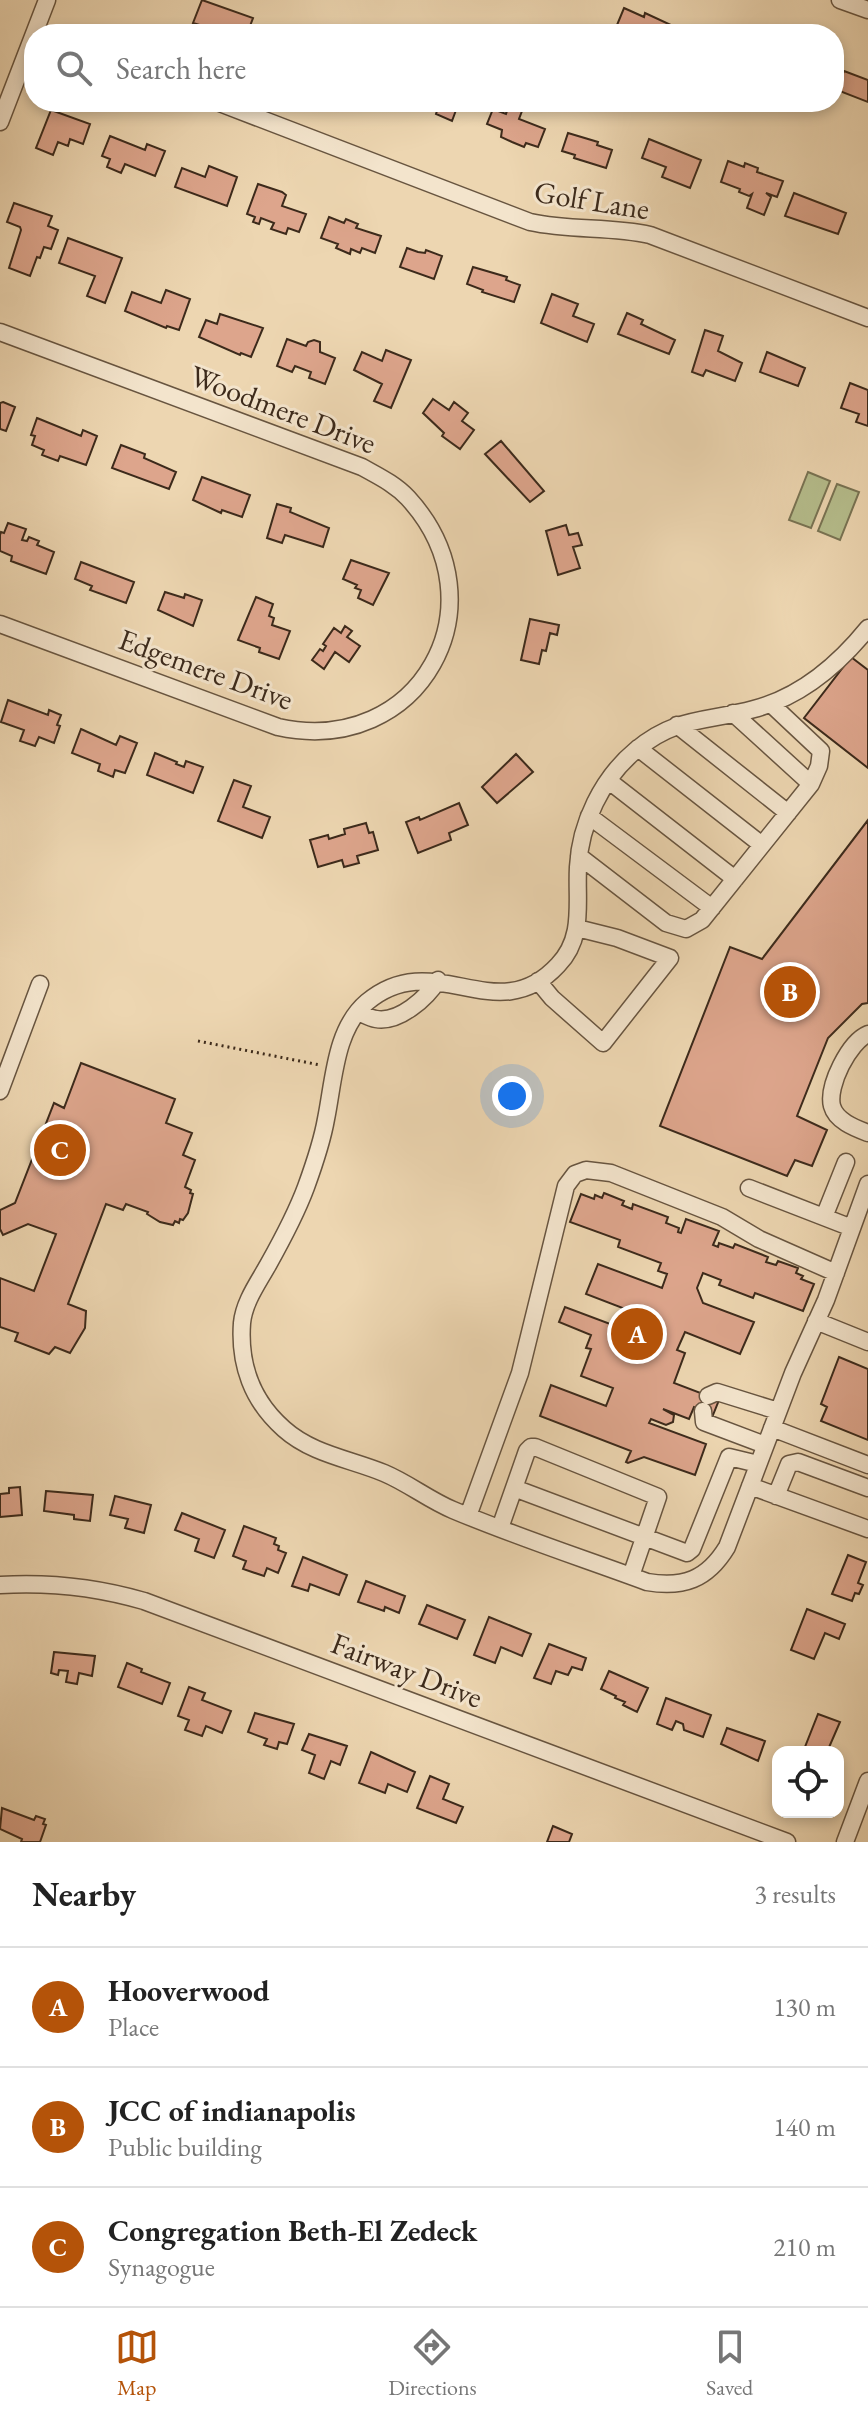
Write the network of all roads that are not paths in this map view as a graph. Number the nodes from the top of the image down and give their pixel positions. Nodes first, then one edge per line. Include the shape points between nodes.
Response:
1 (47, 0) edge
2 (840, 0) edge
3 (868, 10) edge
4 (40, 24) edge
5 (24, 64) edge
6 (243, 112) edge
7 (0, 122) edge
8 (868, 318) edge
9 (0, 332) edge
10 (0, 624) edge
11 (868, 628) edge
12 (427, 672) joint
13 (771, 704) junction
14 (733, 713) junction
15 (677, 725) junction
16 (638, 748) junction
17 (609, 781) junction
18 (811, 784) junction
19 (788, 813) junction
20 (589, 816) junction
21 (762, 845) junction
22 (579, 856) junction
23 (735, 879) junction
24 (712, 908) junction
25 (577, 928) junction
26 (438, 980) junction
27 (538, 981) junction
28 (40, 984) dead end
29 (358, 1012) junction
30 (868, 1034) edge
31 (1, 1087) edge
32 (868, 1133) edge
33 (846, 1162) dead end
34 (868, 1184) edge
35 (749, 1188) dead end
36 (824, 1217) junction
37 (852, 1228) junction
38 (836, 1273) junction
39 (816, 1321) junction
40 (868, 1342) edge
41 (778, 1411) junction
42 (772, 1428) junction
43 (765, 1445) junction
44 (758, 1464) junction
45 (868, 1465) edge
46 (750, 1486) junction
47 (514, 1488) junction
48 (868, 1488) edge
49 (776, 1496) junction
50 (468, 1516) junction
51 (500, 1528) junction
52 (868, 1529) edge
53 (645, 1537) junction
54 (631, 1576) junction
55 (0, 1585) edge
56 (868, 1781) edge
57 (787, 1842) edge
58 (845, 1842) edge

1 - 4 street
2 - 3 street
5 - 7 street
6 - 8 street, Golf Lane via 530,222 650,235
9 - 12 street, Woodmere Drive via 362,467 391,483 427,521 449,583 446,635
10 - 12 street, Edgemere Drive via 298,732 345,730 377,717
11 - 13 street via 823,673
13 - 14 street
13 - 18 street via 821,751
14 - 15 street
14 - 18 street
15 - 16 street
15 - 19 street
16 - 17 street
16 - 21 street
17 - 20 street
17 - 23 street
18 - 19 street
19 - 21 street
20 - 22 street
20 - 24 street
21 - 23 street
22 - 24 street via 666,923 686,929
22 - 25 street
23 - 24 street
25 - 27 street via 569,951
25 - 27 street via 670,958 603,1043
26 - 27 street via 494,993
26 - 29 street via 398,984
26 - 29 street via 422,1002 394,1015 378,1020
28 - 31 street
29 - 50 street via 335,1068 325,1123 300,1204 242,1316 245,1370 258,1399 283,1428 313,1450 390,1475
30 - 32 street via 849,1049 832,1098 837,1115
33 - 36 street
34 - 37 street
35 - 36 street
36 - 37 street
37 - 38 street
38 - 39 street
38 - 50 street via 722,1217 611,1173 575,1174 566,1186 520,1373
39 - 40 street
39 - 41 street
41 - 42 street
41 - 43 street via 717,1392 706,1403 704,1422
42 - 43 street
42 - 45 street
43 - 44 street
44 - 46 street
44 - 53 street via 729,1457 689,1551
46 - 49 street
46 - 54 street via 727,1547 707,1571 670,1586
47 - 51 street
47 - 53 street
47 - 53 street via 527,1451 535,1447 658,1497
48 - 49 street via 798,1462 789,1464
49 - 52 street
50 - 51 street
51 - 54 street
53 - 54 street
55 - 57 street, Fairway Drive via 80,1586 144,1601
56 - 58 street

